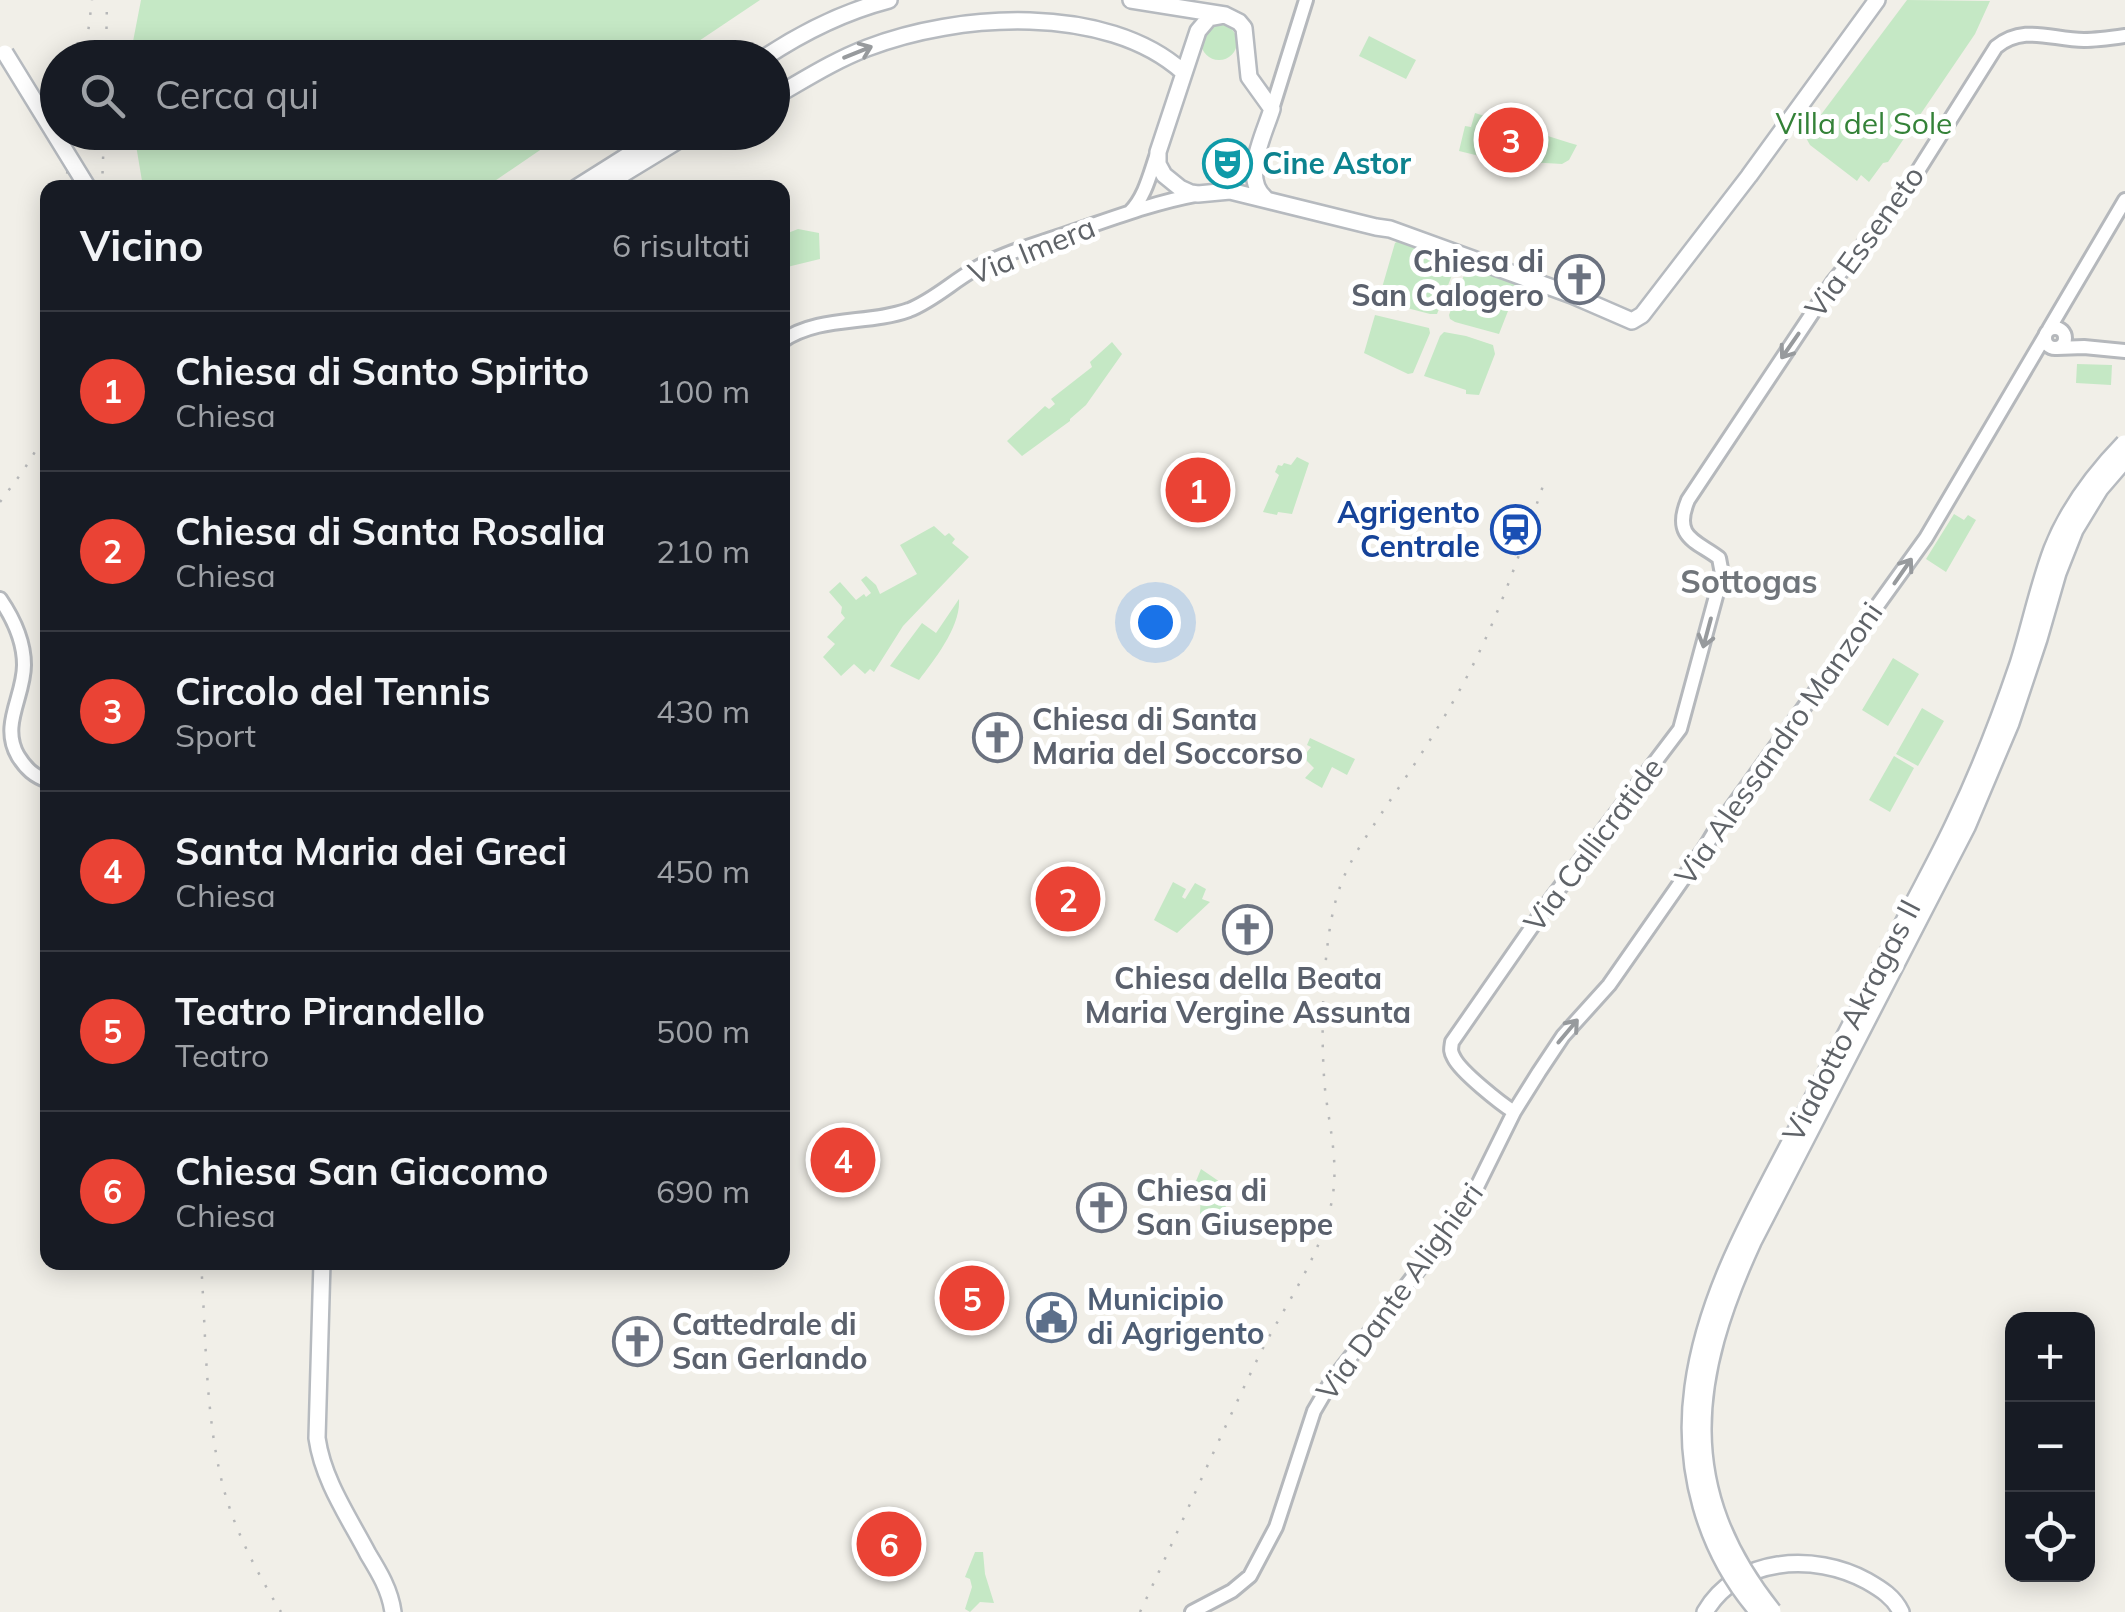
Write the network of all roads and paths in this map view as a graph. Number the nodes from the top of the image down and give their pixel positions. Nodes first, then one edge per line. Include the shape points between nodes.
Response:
1 (888, 0) edge
2 (1306, 0) edge
3 (1877, 0) edge
4 (1136, 2) edge
5 (1225, 15) junction
6 (2125, 36) edge
7 (790, 42) edge
8 (2, 49) edge
9 (1183, 72) junction
10 (790, 88) edge
11 (1272, 109) junction
12 (40, 110) edge
13 (64, 150) edge
14 (636, 150) edge
15 (662, 150) edge
16 (1158, 152) junction
17 (1253, 171) junction
18 (83, 180) edge
19 (589, 180) edge
20 (613, 180) edge
21 (1230, 191) junction
22 (1198, 194) junction
23 (1265, 198) junction
24 (2125, 200) edge
25 (1130, 213) junction
26 (2055, 332) junction
27 (790, 336) edge
28 (2084, 347) junction
29 (2056, 348) junction
30 (2125, 351) edge
31 (2030, 364) junction
32 (2124, 442) edge
33 (2125, 460) edge
34 (1702, 548) joint
35 (0, 599) edge
36 (40, 778) edge
37 (1514, 1112) junction
38 (322, 1270) edge
39 (393, 1612) edge
40 (1192, 1612) edge
41 (1705, 1612) edge
42 (1758, 1612) edge
43 (1775, 1612) edge
44 (1901, 1612) edge

1 - 7 main road
2 - 11 street
3 - 23 main road, Via Imera via 1632,321 1390,229
4 - 5 main road
5 - 9 main road via 1202,24
5 - 11 main road via 1244,28 1249,77
6 -> 34 street, Via Esseneto via 2026,34 2001,42 1688,500 1684,525
8 - 12 main road, bridge
10 -> 9 main road via 842,58 909,34 996,22 1102,31
9 - 16 main road
11 - 17 main road
13 - 18 main road, bridge
14 - 19 main road
15 - 20 main road
16 - 22 main road via 1164,174
16 - 25 street
17 - 21 main road
17 - 23 main road
21 - 22 main road, Via Imera
21 - 23 main road, Via Imera
22 - 25 street, Via Imera
24 - 26 street, Via Alessandro Manzoni via 2060,311
25 - 27 street, Via Imera via 1010,253 908,310
26 - 28 street
26 - 29 street via 2047,344
26 - 31 street, Via Alessandro Manzoni
28 - 29 street
28 - 30 street
29 - 31 street, Via Alessandro Manzoni
37 -> 31 street, Via Alessandro Manzoni via 1926,538
32 - 42 main road, Viadotto Akragas II, bridge via 2088,482 2052,549 1999,719 1956,821 1741,1236 1708,1318 1690,1422 1695,1481 1720,1556
33 - 43 main road, Viadotto Akragas II, bridge via 2075,530 2011,724 1967,827 1753,1242 1721,1322 1702,1421 1707,1480 1732,1551
34 -> 37 street, Via Callicratide via 1719,558 1722,574 1680,729 1452,1042 1454,1060
35 - 36 street via 17,629 24,665 11,739 25,767
37 - 40 street, Via Dante Alighieri via 1472,1200 1314,1411 1276,1527 1250,1576
38 - 39 main road via 319,1452
41 - 44 main road via 1726,1585 1761,1568 1793,1564 1860,1577 1894,1599

